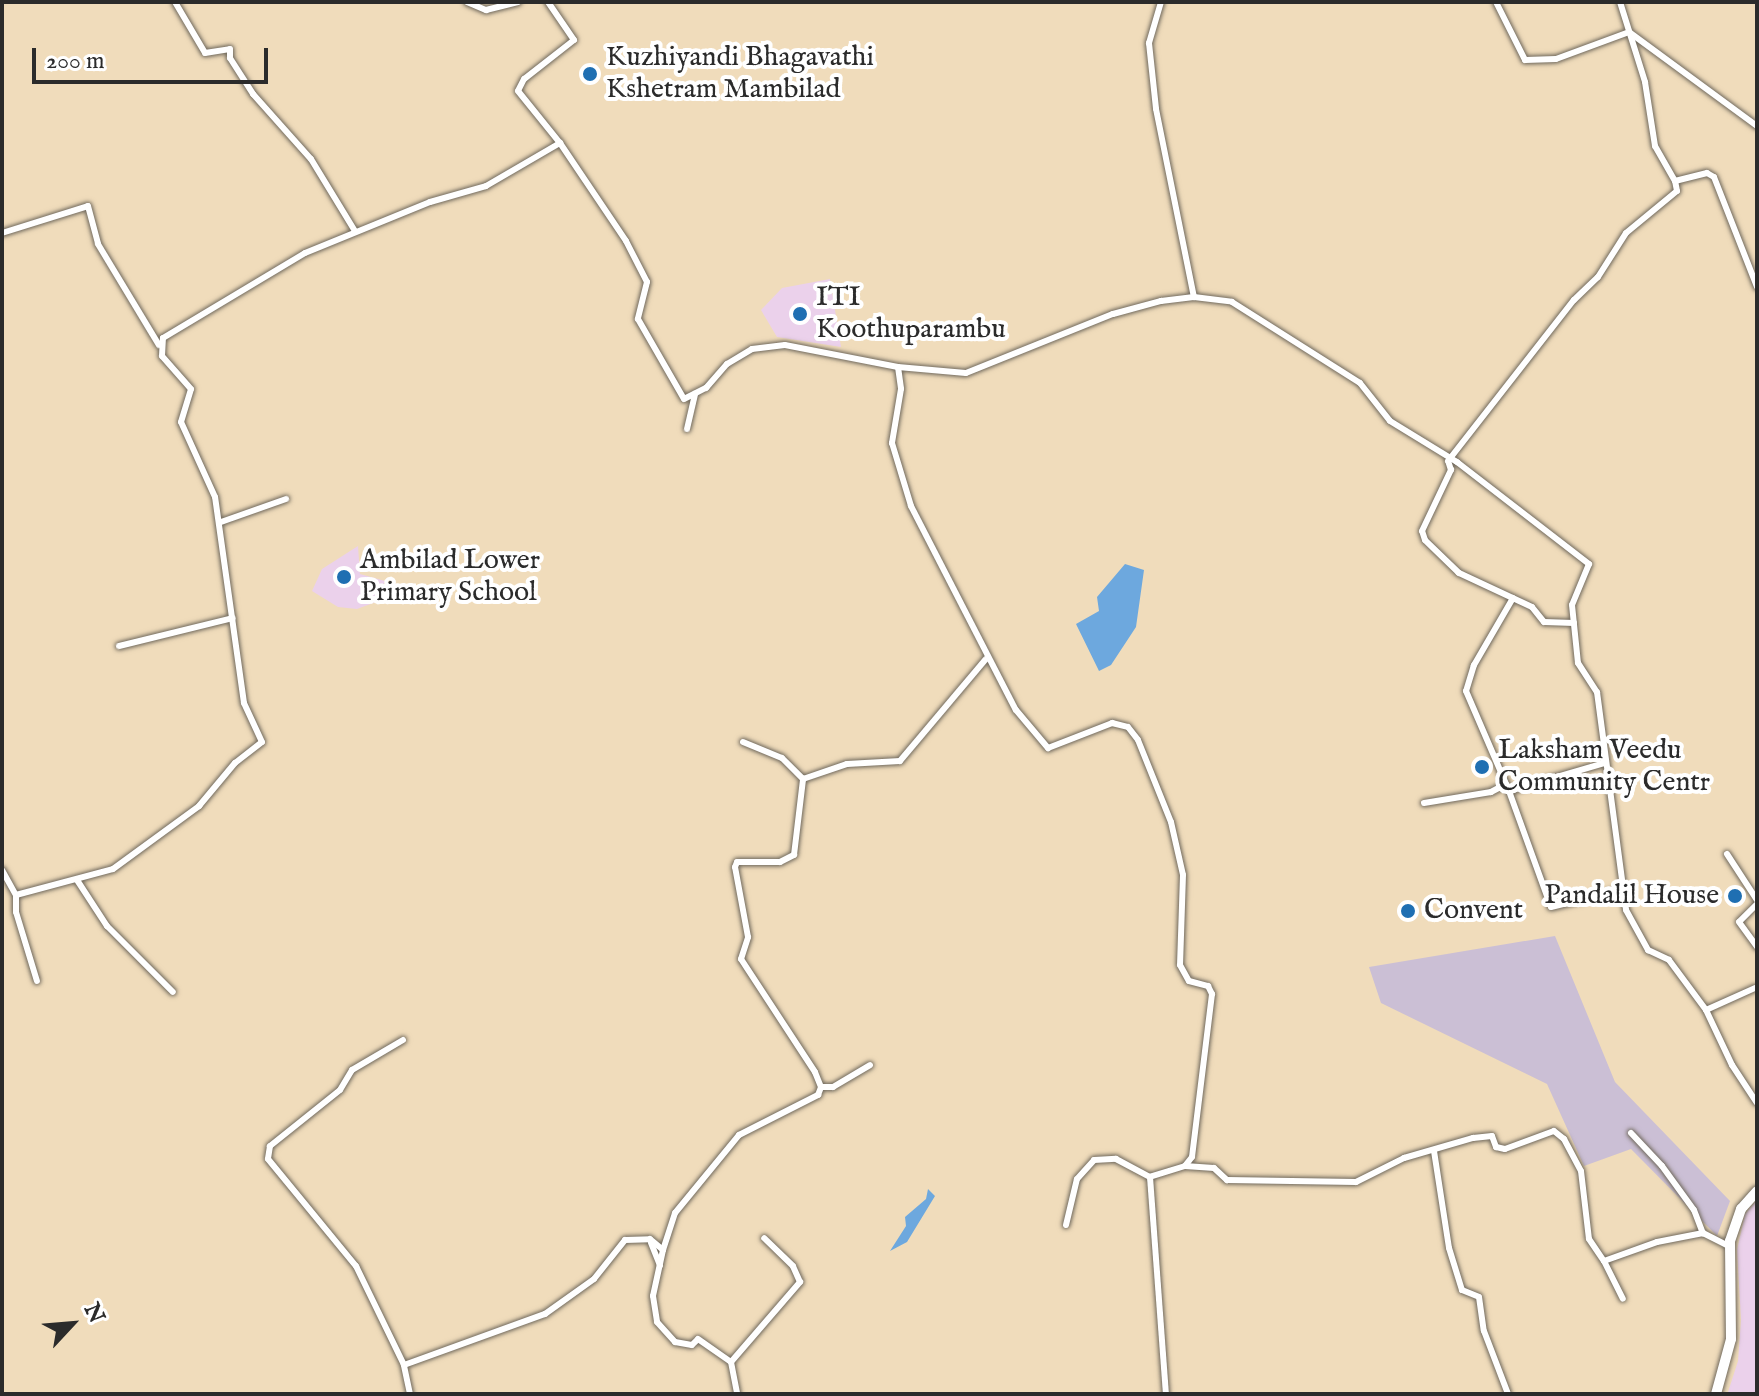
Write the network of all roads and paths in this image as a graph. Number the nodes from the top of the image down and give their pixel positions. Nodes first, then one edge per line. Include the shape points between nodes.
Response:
1 (175, 2) edge
2 (467, 2) edge
3 (518, 2) edge
4 (548, 2) edge
5 (1161, 2) edge
6 (1496, 2) edge
7 (1620, 2) edge
8 (1629, 32) junction
9 (1757, 126) edge
10 (560, 143) junction
11 (1675, 181) junction
12 (355, 231) junction
13 (2, 233) edge
14 (1757, 287) edge
15 (1194, 297) junction
16 (159, 345) junction
17 (898, 367) junction
18 (695, 394) junction
19 (687, 429) dead end
20 (1448, 461) junction
21 (286, 499) dead end
22 (221, 522) junction
23 (1513, 598) junction
24 (233, 618) junction
25 (1574, 623) junction
26 (119, 646) dead end
27 (986, 659) junction
28 (743, 742) dead end
29 (1605, 763) junction
30 (803, 779) junction
31 (1508, 788) junction
32 (1424, 803) dead end
33 (1727, 854) dead end
34 (2, 870) edge
35 (77, 880) junction
36 (1621, 890) junction
37 (16, 895) junction
38 (1757, 902) edge
39 (1757, 947) edge
40 (37, 981) dead end
41 (1755, 988) dead end
42 (173, 992) dead end
43 (1706, 1010) junction
44 (403, 1040) dead end
45 (870, 1065) dead end
46 (821, 1087) junction
47 (1757, 1103) edge
48 (1631, 1133) dead end
49 (1434, 1151) junction
50 (1185, 1166) junction
51 (1150, 1177) junction
52 (1757, 1191) edge
53 (1066, 1225) dead end
54 (1703, 1233) junction
55 (764, 1238) dead end
56 (650, 1239) junction
57 (1729, 1246) junction
58 (663, 1250) junction
59 (1604, 1261) junction
60 (660, 1265) junction
61 (1623, 1299) dead end
62 (731, 1362) junction
63 (404, 1365) junction
64 (1719, 1393) edge
65 (410, 1394) edge
66 (737, 1394) edge
67 (1166, 1394) edge
68 (1508, 1394) edge

1 - 12 street via 205,53 230,49 230,58 253,94 311,159
2 - 3 street via 486,10
4 - 10 street via 574,40 524,79 518,91
5 - 15 street via 1149,43 1153,82
6 - 8 street via 1525,60 1556,59
7 - 8 street
8 - 9 street
8 - 11 street via 1645,82 1655,146
10 - 12 street via 486,186
10 - 18 street via 647,282 638,319 684,399
11 - 14 street via 1707,173 1714,177
11 - 20 street via 1677,191 1626,233 1598,277 1574,300
12 - 16 street via 305,253 257,286 172,330
13 - 16 street via 88,206 98,244
15 - 17 street via 1113,314 966,373
15 - 20 street via 1248,309 1360,383 1377,409
16 - 22 street via 191,389 181,422
17 - 18 street via 884,360 785,345 752,349
17 - 27 street via 901,389 892,443 911,506
18 - 19 street
20 - 23 street via 1451,470 1422,531 1425,540 1459,573
20 - 25 street via 1491,486 1526,519 1589,564 1572,605
21 - 22 street
22 - 24 street
23 - 25 street via 1532,607 1544,622
23 - 31 street via 1474,665 1466,691
24 - 26 street
24 - 35 street via 244,703 262,742 235,763 199,806 156,840 113,869
25 - 29 street via 1578,663 1597,692
27 - 30 street via 900,761 847,764
27 - 50 street via 1016,710 1048,748 1100,725 1128,727 1171,822 1183,875 1180,965 1189,981 1208,986 1212,994 1192,1157
28 - 30 street via 782,758
29 - 31 street
29 - 36 street via 1623,866
30 - 46 street via 794,855 780,862 737,862 735,867 748,937 741,959
31 - 32 street
31 - 36 street via 1551,907
33 - 38 street
34 - 37 street
35 - 37 street
35 - 42 street via 107,926
36 - 43 street via 1648,950 1669,960
37 - 40 street via 16,912
38 - 39 street via 1739,922
41 - 43 street
43 - 47 street
44 - 63 street via 352,1070 340,1090 270,1146 268,1159 356,1266
45 - 46 street via 833,1087
46 - 58 street via 818,1095 791,1113 739,1135 675,1213
48 - 54 street via 1678,1188
49 - 50 street via 1404,1158 1356,1182 1227,1180 1214,1168
49 - 59 street via 1487,1135 1505,1149 1546,1132 1560,1133 1581,1171 1589,1239
49 - 68 street via 1462,1290 1479,1297 1484,1331
50 - 51 street
51 - 53 street via 1116,1159 1094,1160 1077,1179
51 - 67 street
52 - 57 main road via 1741,1209
54 - 57 street
54 - 59 street
55 - 62 street via 793,1266 800,1282
56 - 58 street
56 - 60 street
56 - 63 street via 625,1240 594,1279 545,1314
57 - 64 main road via 1731,1339
58 - 60 street
59 - 61 street
60 - 62 street via 653,1311 665,1334 684,1345 698,1339
62 - 66 street
63 - 65 street

